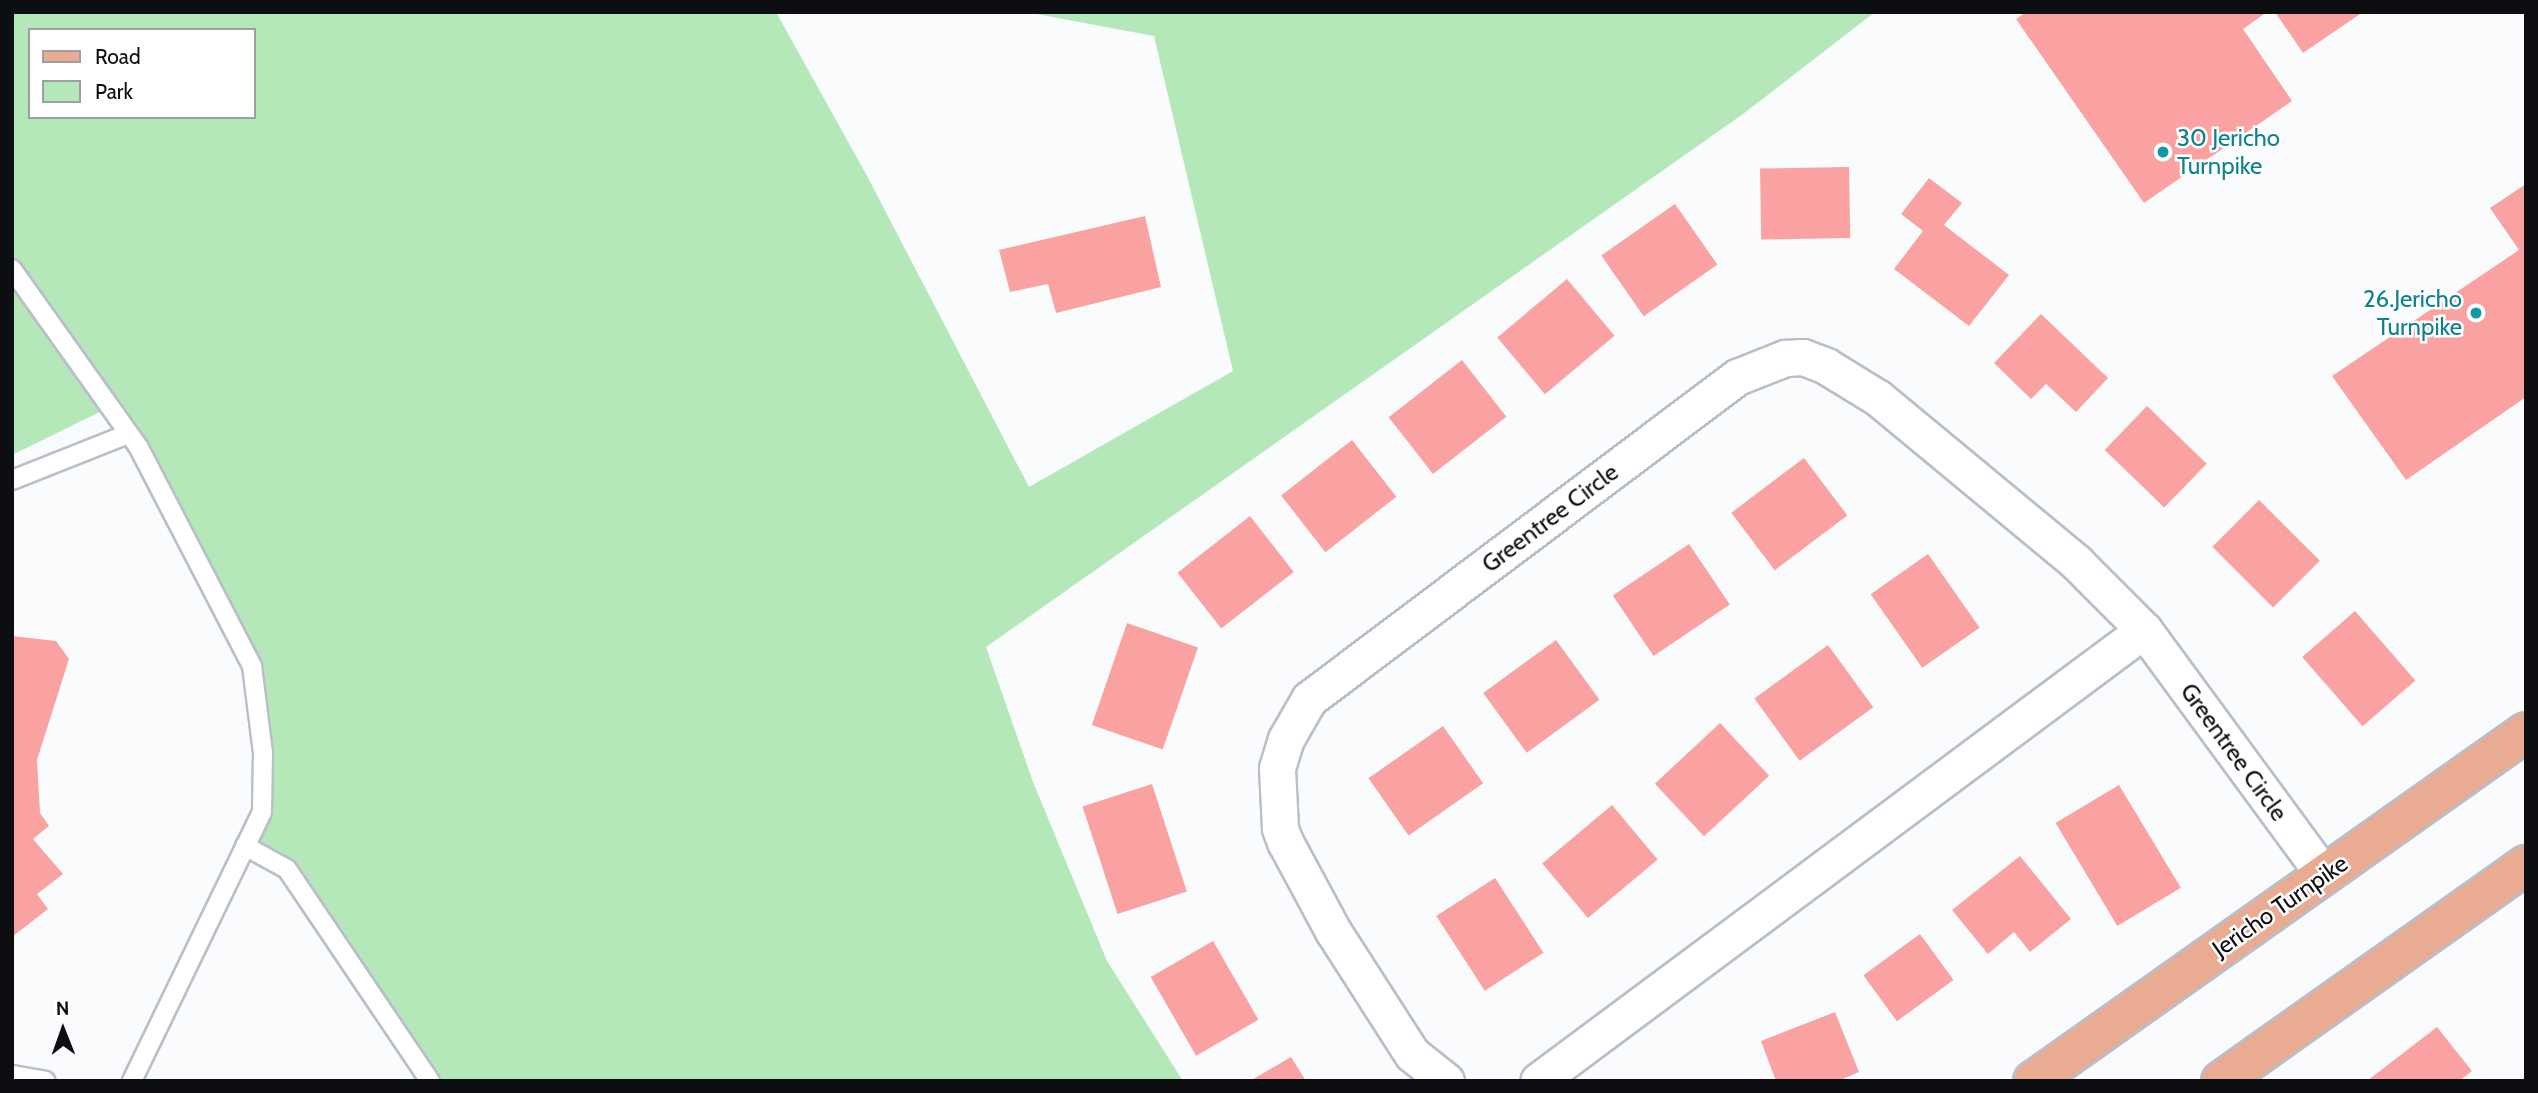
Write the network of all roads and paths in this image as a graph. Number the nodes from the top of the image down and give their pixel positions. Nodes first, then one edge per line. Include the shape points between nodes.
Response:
1 (12, 269) edge
2 (128, 434) junction
3 (12, 480) edge
4 (2144, 630) junction
5 (2526, 732) edge
6 (245, 846) junction
7 (2526, 865) edge
8 (2324, 875) junction
9 (12, 1075) edge
10 (2230, 1078) edge
11 (44, 1081) edge
12 (132, 1081) edge
13 (430, 1081) edge
14 (1446, 1081) edge
15 (1538, 1081) edge
16 (2033, 1081) edge

1 - 2 lane
2 - 3 lane
2 - 6 lane via 252,666 263,753 261,811
4 - 8 street, Greentree Circle
4 - 14 street, Greentree Circle via 2076,562 1878,398 1804,357 1785,358 1737,377 1310,699 1286,739 1277,768 1285,842 1333,931 1412,1054
4 - 15 street
5 - 8 main road, Jericho Turnpike
6 - 12 lane
6 - 13 lane via 287,869
7 - 10 main road
8 - 16 main road, Jericho Turnpike
9 - 11 lane

